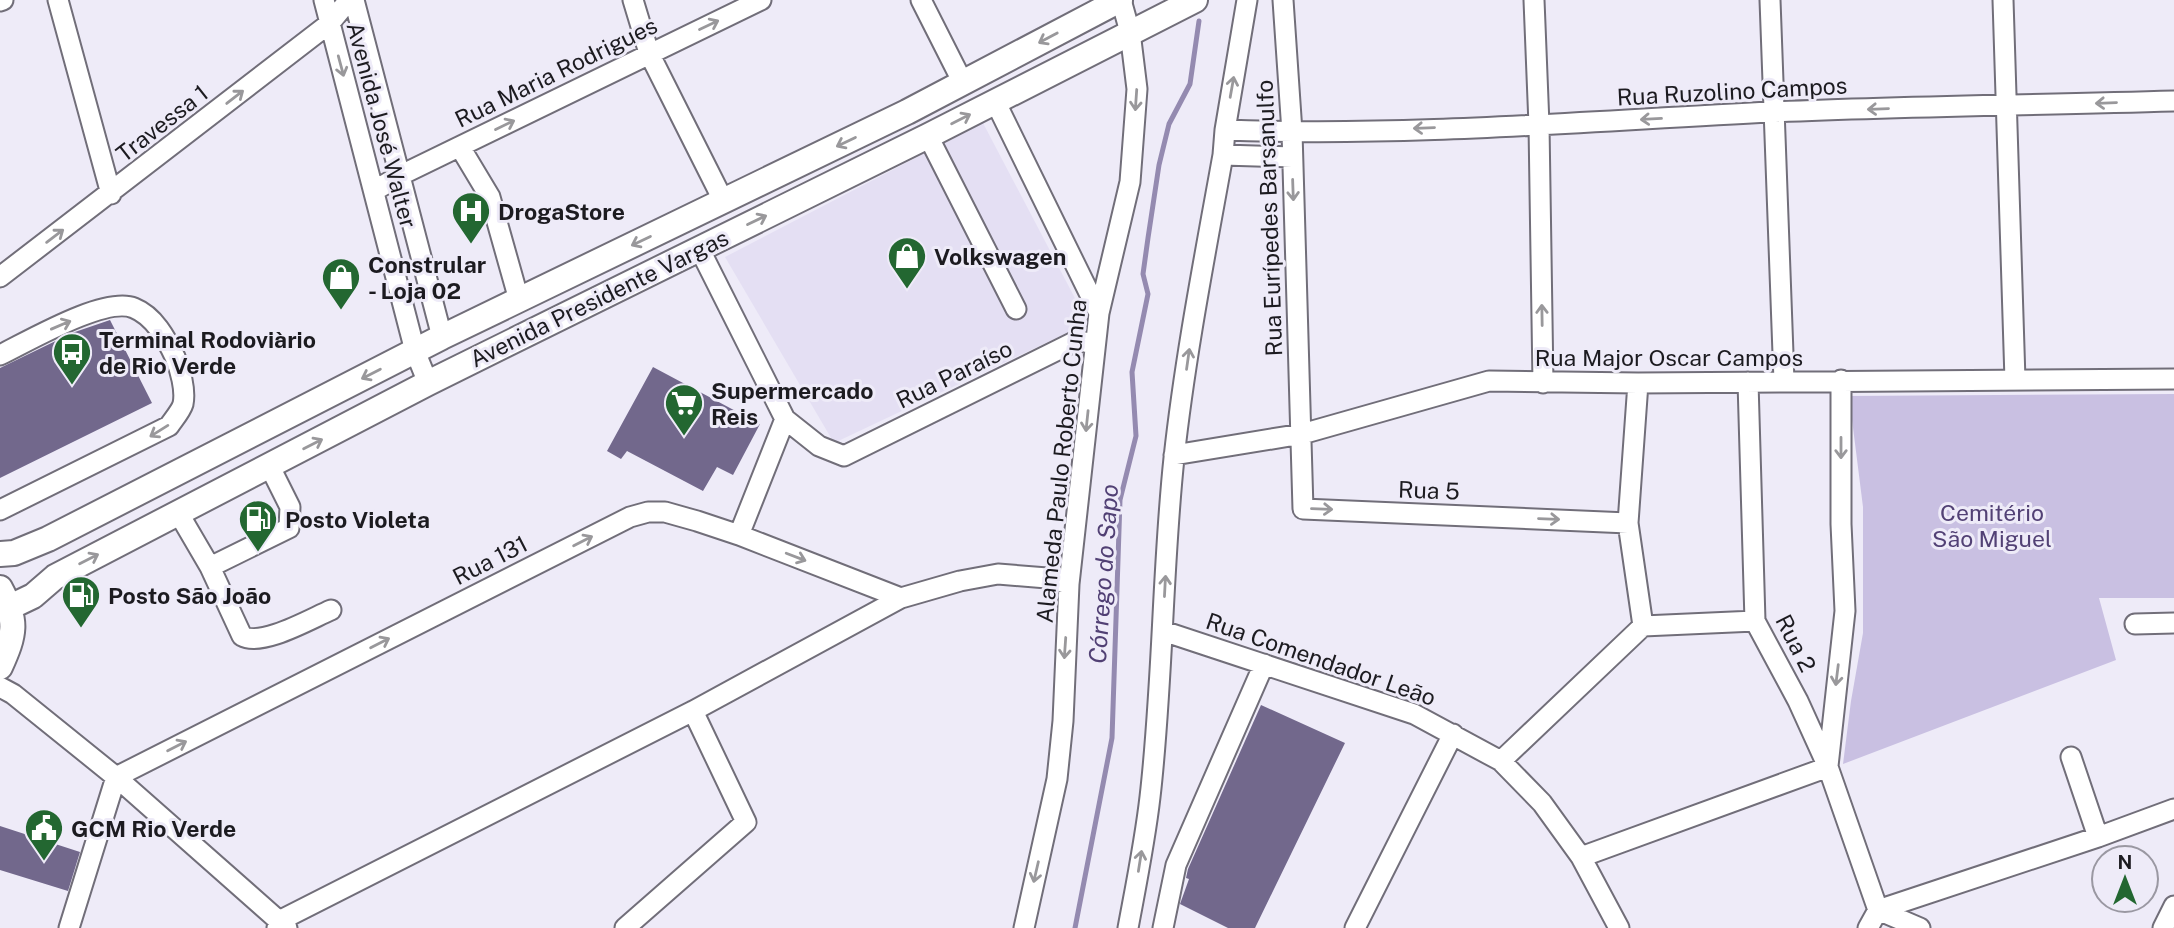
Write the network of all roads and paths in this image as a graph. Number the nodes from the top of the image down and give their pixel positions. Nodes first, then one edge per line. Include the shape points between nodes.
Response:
1 (58, 0) edge
2 (324, 0) edge
3 (349, 0) edge
4 (355, 0) edge
5 (632, 0) edge
6 (761, 0) edge
7 (921, 0) edge
8 (1120, 0) edge
9 (1195, 0) edge
10 (1247, 0) edge
11 (1283, 0) edge
12 (1534, 0) edge
13 (1770, 0) edge
14 (2003, 0) edge
15 (330, 23) junction
16 (1130, 32) junction
17 (649, 53) junction
18 (963, 83) junction
19 (995, 101) junction
20 (2174, 101) edge
21 (2005, 106) junction
22 (1774, 112) junction
23 (1539, 125) junction
24 (1224, 130) junction
25 (1292, 132) junction
26 (928, 136) junction
27 (460, 147) junction
28 (1223, 155) junction
29 (1292, 157) junction
30 (399, 176) junction
31 (374, 191) junction
32 (111, 194) junction
33 (724, 202) junction
34 (699, 248) junction
35 (2, 274) edge
36 (519, 300) junction
37 (1016, 309) dead end
38 (1099, 313) junction
39 (442, 337) junction
40 (1095, 345) junction
41 (415, 351) junction
42 (0, 355) edge
43 (2174, 379) edge
44 (1841, 380) junction
45 (2015, 380) junction
46 (1784, 381) junction
47 (1748, 382) junction
48 (428, 383) junction
49 (1543, 383) junction
50 (1639, 383) junction
51 (785, 419) junction
52 (1302, 434) junction
53 (1174, 455) junction
54 (270, 467) junction
55 (0, 510) edge
56 (178, 514) junction
57 (1628, 523) junction
58 (739, 535) junction
59 (0, 554) edge
60 (210, 567) junction
61 (1069, 584) junction
62 (5, 598) edge
63 (901, 598) junction
64 (331, 610) dead end
65 (1755, 621) junction
66 (2174, 623) edge
67 (2135, 624) dead end
68 (1643, 626) junction
69 (1163, 631) junction
70 (1264, 664) junction
71 (0, 667) edge
72 (0, 687) edge
73 (693, 711) junction
74 (1453, 734) junction
75 (2071, 757) dead end
76 (1501, 761) junction
77 (1828, 767) junction
78 (116, 777) junction
79 (2174, 809) edge
80 (2098, 837) junction
81 (1581, 857) junction
82 (2174, 906) edge
83 (1878, 910) junction
84 (281, 926) edge
85 (69, 928) edge
86 (625, 928) edge
87 (1024, 928) edge
88 (1128, 928) edge
89 (1163, 928) edge
90 (1355, 928) edge
91 (1619, 928) edge
92 (1867, 928) edge
93 (1920, 928) edge
94 (2163, 928) edge

1 - 32 street
2 - 15 street, Avenida José Walter
3 - 15 street, Travessa 1
4 - 30 street, Avenida José Walter
5 - 17 street
17 -> 6 street, Rua Maria Rodrigues
7 - 18 street
8 - 16 street, Alameda Paulo Roberto Cunha
8 -> 18 main road, Avenida Presidente Vargas
9 - 16 main road, Avenida Presidente Vargas
24 -> 10 street
11 - 25 street, Rua Eurípedes Barsanulfo
12 - 23 street
13 - 22 street
14 - 21 street
15 -> 31 street, Avenida José Walter
32 -> 15 street, Travessa 1
16 - 19 main road, Avenida Presidente Vargas
16 -> 38 street, Alameda Paulo Roberto Cunha via 1137,89 1130,182
27 -> 17 street, Rua Maria Rodrigues
17 - 33 street
18 -> 33 main road, Avenida Presidente Vargas
26 -> 19 main road, Avenida Presidente Vargas
19 - 38 street
20 -> 21 street, Rua Ruzolino Campos
21 -> 22 street, Rua Ruzolino Campos
21 - 45 street
22 -> 23 street, Rua Ruzolino Campos
22 - 46 street
23 -> 25 street, Rua Ruzolino Campos
49 -> 23 street
24 - 25 street, Rua Ruzolino Campos
24 - 28 street
25 - 29 street, Rua Eurípedes Barsanulfo
34 -> 26 main road, Avenida Presidente Vargas
26 - 37 street
27 - 30 street, Rua Maria Rodrigues
27 - 36 street via 490,197
28 - 29 street
53 -> 28 street
29 -> 52 street, Rua Eurípedes Barsanulfo
30 - 31 street, Rua Maria Rodrigues
30 - 39 street, Avenida José Walter
31 - 41 street, Avenida José Walter
35 -> 32 street, Travessa 1
33 -> 36 main road, Avenida Presidente Vargas
34 - 48 main road, Avenida Presidente Vargas
34 - 51 street, Rua Paraíso
36 - 39 main road, Avenida Presidente Vargas
38 - 40 street, Alameda Paulo Roberto Cunha
39 - 41 main road, Avenida Presidente Vargas
40 - 51 street, Rua Paraíso via 1078,340 844,456 819,446
40 -> 61 street, Alameda Paulo Roberto Cunha
41 - 48 street, Avenida José Walter
41 -> 59 main road, Avenida Presidente Vargas via 48,539 14,554
42 -> 55 street via 49,330 119,304 146,315 166,338 183,383 183,405 169,426
43 - 45 street, Rua Major Oscar Campos
44 - 45 street, Rua Major Oscar Campos
44 - 46 street, Rua Major Oscar Campos
44 -> 77 street via 1845,611
46 - 47 street, Rua Major Oscar Campos
47 - 50 street, Rua Major Oscar Campos
47 - 65 street, Rua 2
54 -> 48 main road, Avenida Presidente Vargas
49 - 50 street, Rua Major Oscar Campos
49 - 52 street, Rua Major Oscar Campos via 1489,381
50 - 57 street
51 - 58 street
52 - 53 street, Rua Major Oscar Campos
52 -> 57 street, Rua 5 via 1303,509
69 -> 53 street
54 - 56 main road, Avenida Presidente Vargas
54 - 60 street via 290,507 289,527
56 - 60 street
62 -> 56 main road, Avenida Presidente Vargas via 33,596 55,577
57 - 68 street
58 -> 63 street, Rua 131
78 -> 58 street, Rua 131 via 630,517 664,512
60 - 64 street via 242,636 249,639 266,638
61 - 63 street via 998,574
61 -> 87 street, Alameda Paulo Roberto Cunha via 1057,779
62 - 71 main road via 14,627
63 - 73 street
65 - 68 street
65 - 77 street, Rua 2
66 - 67 street
68 - 76 street
69 - 70 street, Rua Comendador Leão
88 -> 69 street via 1150,799
70 - 74 street, Rua Comendador Leão via 1414,714
70 - 89 street via 1176,865
72 - 78 street
73 - 84 street
73 - 86 street via 746,822
74 - 76 street, Rua Comendador Leão
74 - 90 street
75 - 80 street
76 - 81 street, Rua Comendador Leão via 1542,803
77 - 81 street
77 - 83 street, Rua 2
78 - 84 street
78 - 85 street
79 - 80 street
80 - 83 street
81 - 91 street, Rua Comendador Leão
82 - 94 street
83 - 92 street
83 - 93 street

